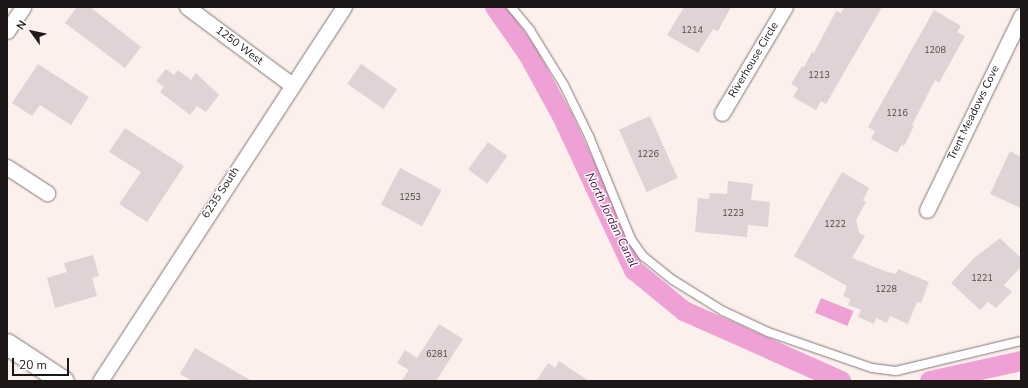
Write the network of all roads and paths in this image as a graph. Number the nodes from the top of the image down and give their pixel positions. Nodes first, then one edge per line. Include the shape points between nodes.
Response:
1 (23, 7) edge
2 (187, 7) edge
3 (344, 7) edge
4 (512, 7) edge
5 (785, 7) edge
6 (1021, 16) edge
7 (7, 31) edge
8 (292, 85) junction
9 (722, 113) dead end
10 (7, 167) edge
11 (47, 193) dead end
12 (927, 210) dead end
13 (1021, 341) edge
14 (7, 344) edge
15 (63, 381) edge
16 (100, 381) edge

1 - 7 street
2 - 8 street, 1250 West
3 - 8 street, 6235 South
4 - 13 lane via 530,30 564,85 589,136 631,239 643,256 673,280 723,311 768,332 872,368 896,371
5 - 9 street, Riverhouse Circle
6 - 12 street, Trent Meadows Cove
8 - 16 street, 6235 South
10 - 11 street
14 - 15 street

